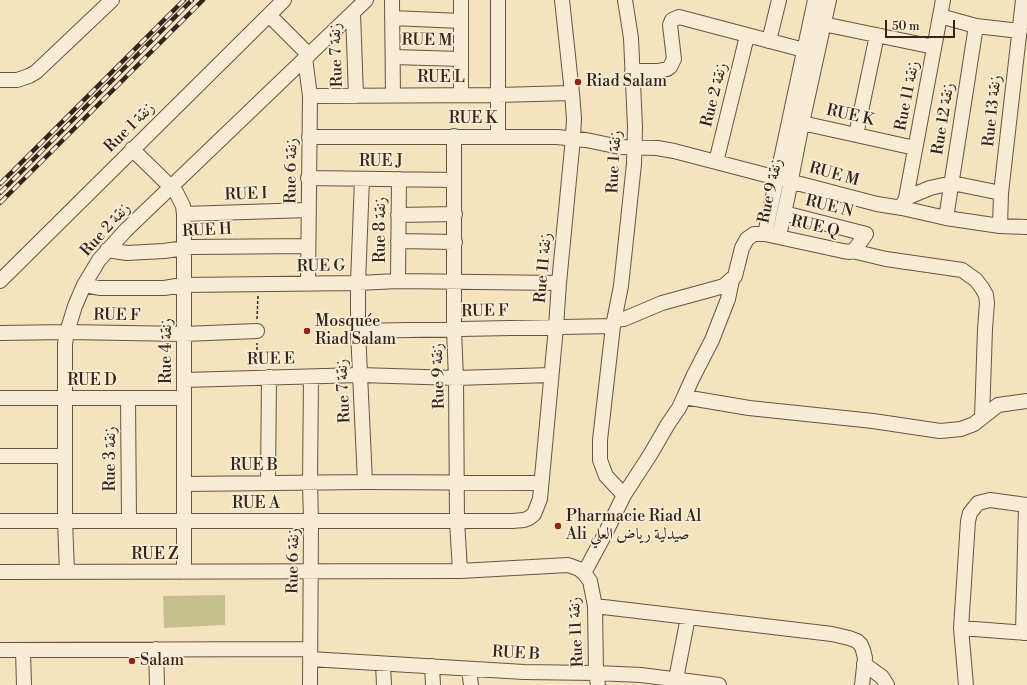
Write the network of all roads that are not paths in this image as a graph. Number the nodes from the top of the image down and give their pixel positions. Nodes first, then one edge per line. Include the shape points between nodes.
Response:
1 (112, 0) edge
2 (284, 0) edge
3 (366, 0) edge
4 (392, 0) edge
5 (461, 0) edge
6 (498, 0) edge
7 (562, 0) edge
8 (626, 0) edge
9 (779, 0) edge
10 (815, 0) edge
11 (829, 0) edge
12 (943, 0) edge
13 (1025, 0) edge
14 (353, 13) junction
15 (269, 15) junction
16 (940, 16) junction
17 (392, 18) junction
18 (461, 21) junction
19 (823, 24) junction
20 (976, 26) junction
21 (1020, 31) junction
22 (877, 35) junction
23 (747, 36) junction
24 (769, 41) junction
25 (1022, 46) edge
26 (934, 47) junction
27 (804, 50) junction
28 (307, 56) junction
29 (393, 57) junction
30 (461, 59) junction
31 (632, 71) junction
32 (0, 80) edge
33 (572, 93) junction
34 (393, 95) junction
35 (461, 95) junction
36 (498, 95) junction
37 (310, 96) junction
38 (356, 96) junction
39 (802, 123) junction
40 (856, 135) junction
41 (454, 136) junction
42 (498, 136) junction
43 (309, 137) junction
44 (574, 138) junction
45 (635, 148) junction
46 (915, 148) junction
47 (132, 149) junction
48 (716, 162) junction
49 (308, 178) junction
50 (362, 178) junction
51 (398, 179) junction
52 (454, 180) junction
53 (784, 180) junction
54 (952, 183) junction
55 (171, 187) junction
56 (1001, 193) junction
57 (904, 203) junction
58 (308, 210) junction
59 (784, 213) junction
60 (184, 214) junction
61 (454, 214) junction
62 (398, 215) junction
63 (946, 218) junction
64 (1000, 226) junction
65 (1027, 227) edge
66 (772, 235) junction
67 (398, 241) junction
68 (454, 242) junction
69 (308, 246) junction
70 (184, 247) junction
71 (107, 250) junction
72 (848, 251) junction
73 (732, 280) junction
74 (0, 281) edge
75 (398, 281) junction
76 (455, 282) junction
77 (358, 283) junction
78 (559, 283) junction
79 (308, 284) junction
80 (84, 285) junction
81 (183, 286) junction
82 (613, 323) junction
83 (556, 327) junction
84 (454, 330) junction
85 (358, 331) junction
86 (66, 332) junction
87 (257, 332) dead end
88 (0, 334) edge
89 (184, 334) junction
90 (360, 375) junction
91 (551, 375) junction
92 (269, 377) junction
93 (311, 377) junction
94 (456, 378) junction
95 (184, 380) junction
96 (684, 397) junction
97 (0, 398) edge
98 (65, 398) junction
99 (128, 398) junction
100 (184, 398) junction
101 (1027, 401) edge
102 (982, 418) junction
103 (0, 456) edge
104 (65, 456) junction
105 (365, 482) junction
106 (268, 483) junction
107 (310, 483) junction
108 (457, 483) junction
109 (541, 483) junction
110 (184, 484) junction
111 (624, 495) junction
112 (1026, 505) edge
113 (65, 520) junction
114 (129, 520) junction
115 (0, 521) edge
116 (311, 521) junction
117 (457, 521) junction
118 (512, 521) joint
119 (184, 522) junction
120 (460, 571) junction
121 (0, 572) edge
122 (67, 572) junction
123 (184, 572) junction
124 (310, 572) junction
125 (1026, 572) edge
126 (584, 573) junction
127 (595, 606) junction
128 (688, 617) junction
129 (961, 628) junction
130 (1025, 633) edge
131 (156, 649) junction
132 (0, 650) edge
133 (24, 650) junction
134 (310, 654) junction
135 (383, 664) junction
136 (864, 664) junction
137 (432, 666) junction
138 (469, 669) junction
139 (525, 679) edge
140 (597, 679) edge
141 (676, 679) junction
142 (24, 685) edge
143 (157, 685) edge
144 (310, 685) edge
145 (384, 685) edge
146 (433, 685) edge
147 (471, 685) edge
148 (719, 685) edge
149 (862, 685) edge
150 (887, 685) edge
151 (966, 685) edge

1 - 32 street via 36,72 17,80
2 - 15 street, Rue 1 زنقة
3 - 14 street, Rue 2 زنقة
4 - 17 street
5 - 18 street
6 - 36 street
7 - 33 street, Rue 11 زنقة
8 - 31 street, Rue 1 زنقة
9 - 24 street
10 - 27 street, Rue 9 زنقة
11 - 19 street, Rue 9 زنقة
12 - 16 street, Rue 11 زنقة
13 - 21 street, Rue 13 زنقة
14 - 28 street, Rue 2 زنقة
14 - 38 street, Rue 7 زنقة
15 - 28 street
15 - 47 street, Rue 1 زنقة
16 - 20 street
16 - 26 street, Rue 11 زنقة
17 - 18 street
17 - 29 street
18 - 30 street
19 - 22 street
19 - 39 street, Rue 9 زنقة
20 - 21 street
20 - 54 street, Rue 12 زنقة
21 - 25 street, Rue 13 زنقة
22 - 26 street
22 - 40 street
23 - 24 street
23 - 31 street via 677,17 670,25 674,59 670,67 658,71
23 - 48 street, Rue 2 زنقة
24 - 27 street
25 - 56 street, Rue 13 زنقة
26 - 46 street, Rue 11 زنقة
27 - 53 street, Rue 9 زنقة
28 - 37 street, Rue 6 زنقة
28 - 55 street, Rue 2 زنقة
29 - 30 street, RUE M
29 - 34 street
30 - 35 street
31 - 45 street, Rue 1 زنقة
33 - 36 street, RUE L
33 - 44 street, Rue 11 زنقة
34 - 35 street, RUE L
34 - 38 street, RUE L
35 - 36 street, RUE L
36 - 42 street
37 - 38 street, RUE L
37 - 43 street, Rue 6 زنقة
39 - 40 street, RUE K
39 - 53 street, Rue 9 زنقة
40 - 46 street, RUE K
41 - 42 street, RUE K
41 - 43 street, RUE K
41 - 52 street, Rue 9 زنقة
42 - 44 street, RUE K
43 - 49 street, Rue 6 زنقة
44 - 45 street, RUE K
44 - 78 street, Rue 11 زنقة
45 - 48 street, RUE M via 657,148
45 - 82 street, Rue 1 زنقة via 621,286
46 - 57 street, Rue 11 زنقة
47 - 55 street, Rue 4 زنقة
47 - 74 street, Rue 1 زنقة
48 - 53 street, RUE M
49 - 50 street, RUE J
49 - 58 street, Rue 6 زنقة
50 - 51 street, RUE J
50 - 77 street, Rue 7 زنقة
51 - 52 street, RUE J
51 - 62 street, Rue 8 زنقة
52 - 61 street, Rue 9 زنقة
53 - 57 street, RUE M via 877,204
53 - 59 street, Rue 9 زنقة
53 - 66 street, Rue 9 زنقة
54 - 56 street
54 - 57 street via 930,188
54 - 63 street, Rue 12 زنقة
55 - 60 street, Rue 4 زنقة via 180,199
55 - 71 street, Rue 2 زنقة
56 - 64 street, Rue 13 زنقة
57 - 63 street, RUE M
58 - 60 street, RUE I
58 - 69 street, Rue 6 زنقة
59 - 66 street, Rue 9 زنقة
59 - 72 street, RUE N via 866,234 860,244
60 - 70 street, Rue 4 زنقة
61 - 62 street
61 - 68 street, Rue 9 زنقة
62 - 67 street, Rue 8 زنقة
63 - 64 street, RUE M
64 - 65 street, RUE M
66 - 72 street, RUE Q
66 - 73 street via 754,234 747,239
67 - 68 street
67 - 75 street, Rue 8 زنقة
68 - 76 street, Rue 9 زنقة
69 - 70 street, RUE H
69 - 79 street, Rue 6 زنقة
70 - 71 street, RUE H via 127,253
70 - 81 street, Rue 4 زنقة
71 - 80 street, Rue 2 زنقة
72 - 102 street, RUE Q via 962,270 976,280 986,295 987,303
73 - 82 street, RUE F via 721,287 662,303
73 - 96 street via 728,299 712,340
75 - 76 street, RUE G
75 - 77 street, RUE G
76 - 78 street, RUE G
76 - 84 street, Rue 9 زنقة
77 - 79 street, RUE G
77 - 85 street, Rue 7 زنقة
78 - 83 street, Rue 11 زنقة
79 - 81 street, RUE G
80 - 81 street, RUE G via 99,288
80 - 86 street, Rue 2 زنقة
81 - 89 street, Rue 4 زنقة
82 - 83 street, RUE F
82 - 111 street, Rue 1 زنقة via 602,416 600,460 606,476
83 - 84 street, RUE F
83 - 91 street, Rue 11 زنقة
84 - 85 street, RUE F
84 - 94 street, Rue 9 زنقة
85 - 90 street, Rue 7 زنقة
86 - 88 street, RUE F
86 - 89 street, RUE F
86 - 98 street, Rue 2 زنقة
87 - 89 street, RUE F
89 - 95 street, Rue 4 زنقة
90 - 93 street, RUE E
90 - 94 street, RUE E
90 - 105 street, Rue 7 زنقة
91 - 94 street, RUE E
91 - 109 street, Rue 11 زنقة
92 - 93 street, RUE E
92 - 95 street, RUE E
92 - 106 street
93 - 107 street, Rue 6 زنقة
94 - 108 street, Rue 9 زنقة
95 - 100 street, Rue 4 زنقة
96 - 102 street via 750,408 940,431 974,424
96 - 111 street
97 - 98 street, RUE D
98 - 99 street, RUE D
98 - 104 street, Rue 2 زنقة
99 - 100 street, RUE D
99 - 114 street, Rue 3 زنقة
100 - 110 street, Rue 4 زنقة
101 - 102 street via 998,405
103 - 104 street
104 - 113 street, Rue 2 زنقة
105 - 107 street, RUE B
105 - 108 street, RUE B
106 - 107 street, RUE B
106 - 110 street, RUE B
107 - 116 street, Rue 6 زنقة
108 - 109 street, RUE B
108 - 117 street, Rue 9 زنقة
109 - 118 street, Rue 11 زنقة via 540,499 534,514 524,520
110 - 119 street, Rue 4 زنقة
111 - 126 street
112 - 125 street
112 - 129 street via 990,500 978,503 970,513
113 - 114 street, RUE A
113 - 115 street, RUE A
113 - 122 street, Rue 2 زنقة
114 - 119 street, RUE A
116 - 117 street, RUE A
116 - 119 street, RUE A
116 - 124 street, Rue 6 زنقة
117 - 118 street, RUE A
117 - 120 street, Rue 9 زنقة
119 - 123 street, Rue 4 زنقة
120 - 124 street
120 - 126 street, Rue 11 زنقة via 568,565
121 - 122 street, RUE Z
122 - 123 street, RUE Z
123 - 124 street, RUE Z
124 - 134 street, Rue 6 زنقة
125 - 130 street
126 - 127 street, Rue 11 زنقة via 590,581
127 - 128 street
127 - 140 street, Rue 11 زنقة
128 - 136 street via 849,638 861,645
128 - 141 street
129 - 130 street
129 - 151 street
131 - 133 street
131 - 134 street
131 - 143 street
132 - 133 street
133 - 142 street
134 - 135 street, RUE B
134 - 144 street, Rue 6 زنقة
135 - 137 street, RUE B
135 - 145 street
136 - 149 street
136 - 150 street via 882,677
137 - 138 street, RUE B
137 - 146 street
138 - 139 street, RUE B
138 - 147 street
139 - 140 street, RUE B
140 - 141 street, RUE B via 641,675
141 - 148 street, RUE B

